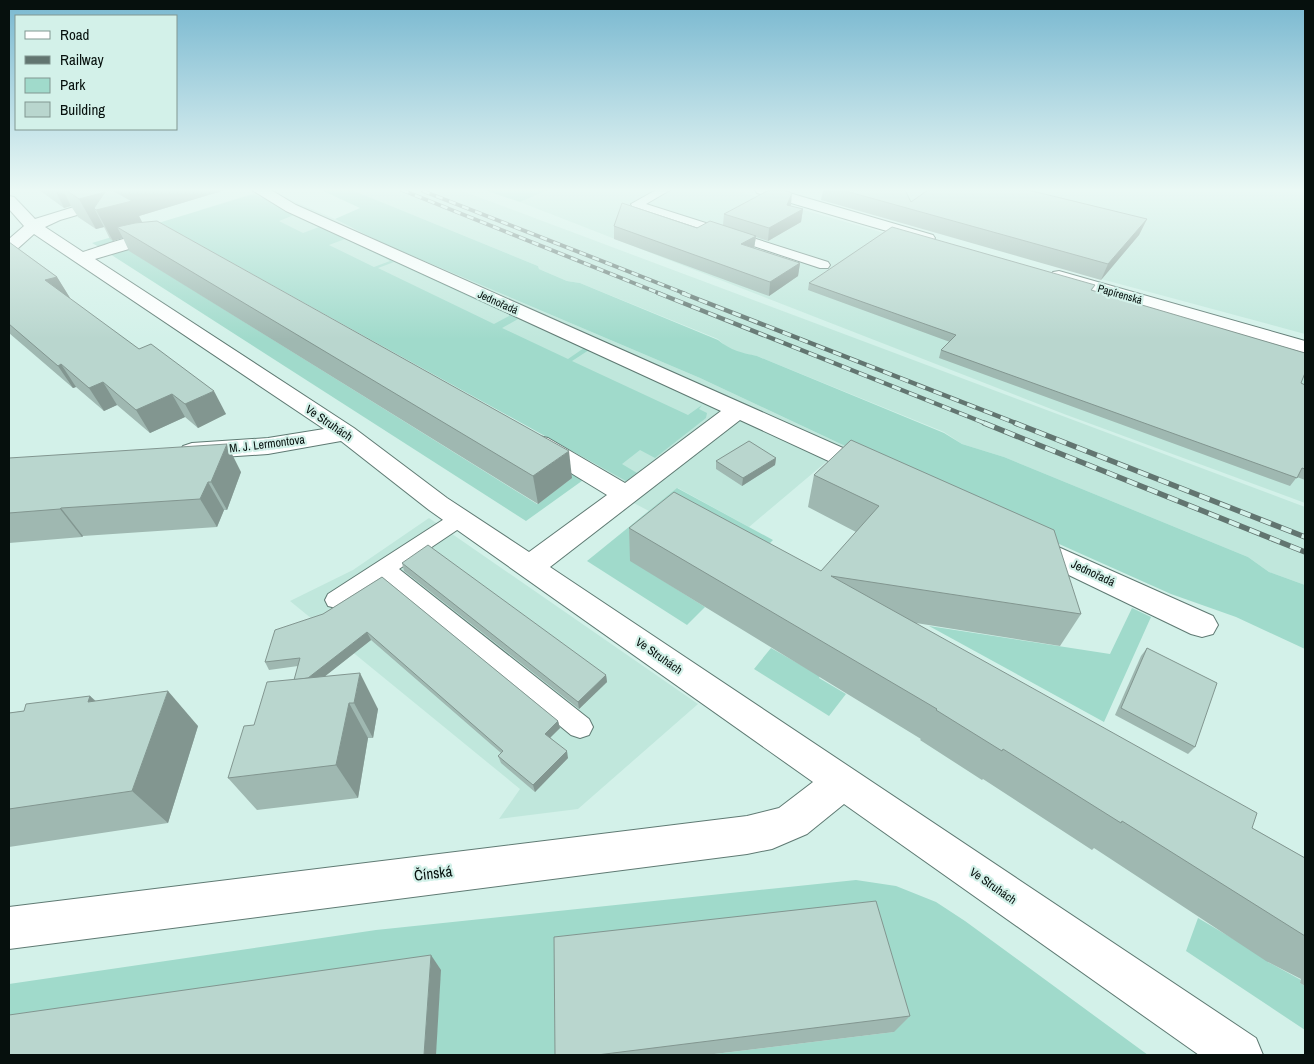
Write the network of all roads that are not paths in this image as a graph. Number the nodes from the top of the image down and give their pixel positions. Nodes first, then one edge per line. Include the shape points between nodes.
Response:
1 (53, 240) edge
2 (143, 240) edge
3 (180, 240) edge
4 (361, 240) edge
5 (744, 240) edge
6 (932, 240) edge
7 (183, 241) edge
8 (940, 242) edge
9 (80, 258) junction
10 (824, 266) dead end
11 (1043, 271) edge
12 (1305, 347) edge
13 (738, 410) junction
14 (346, 433) junction
15 (525, 435) edge
16 (168, 452) edge
17 (888, 478) edge
18 (626, 495) junction
19 (459, 519) junction
20 (1011, 535) edge
21 (530, 567) junction
22 (384, 569) junction
23 (336, 600) dead end
24 (1202, 624) dead end
25 (580, 727) dead end
26 (842, 782) junction
27 (9, 928) edge
28 (1239, 1055) edge

1 - 9 street, Ve Struhách
2 - 9 street
3 - 7 street
4 - 13 street, Jednořadá
5 - 10 lane
6 - 8 street
9 - 14 street, Ve Struhách
11 - 12 street, Papírenská
13 - 17 street, Jednořadá
13 - 18 street
14 - 16 street, M. J. Lermontova via 268,446
14 - 19 street, Ve Struhách
15 - 18 street
18 - 21 street
19 - 21 street, Ve Struhách
19 - 22 lane
20 - 24 street, Jednořadá
21 - 26 street, Ve Struhách
22 - 23 lane
22 - 25 lane
26 - 27 street, Čínská via 793,821 747,835
26 - 28 street, Ve Struhách

